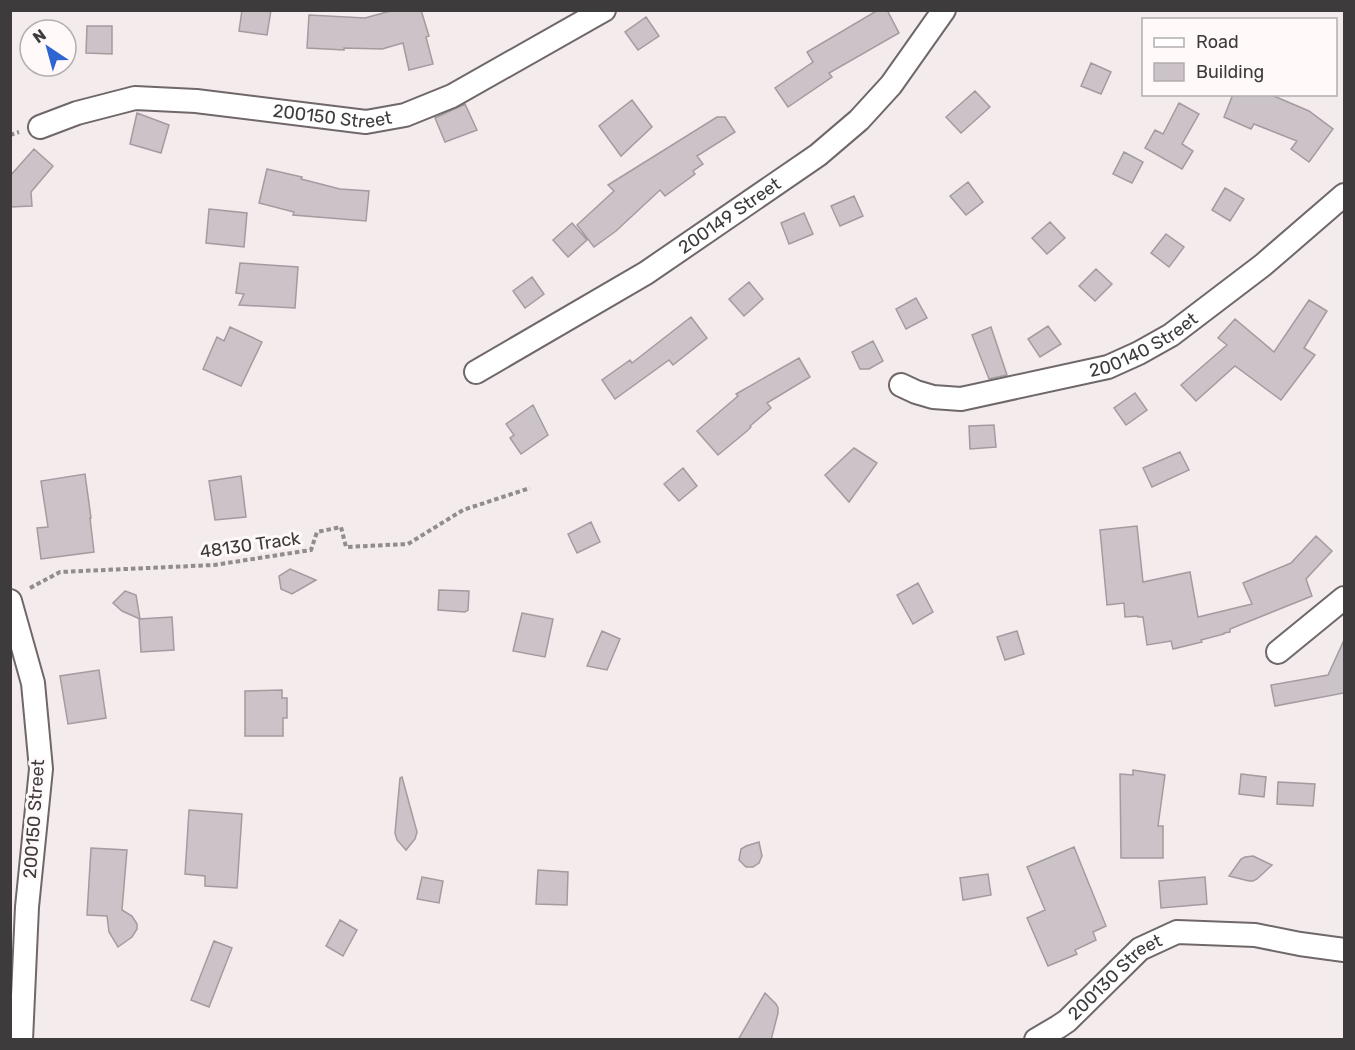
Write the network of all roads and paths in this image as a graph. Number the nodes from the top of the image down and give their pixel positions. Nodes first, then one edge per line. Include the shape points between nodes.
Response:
1 (604, 10) edge
2 (944, 10) edge
3 (40, 127) dead end
4 (1344, 195) edge
5 (476, 372) dead end
6 (901, 384) dead end
7 (530, 488) dead end
8 (15, 597) edge
9 (1344, 598) edge
10 (1278, 652) dead end
11 (1344, 950) edge
12 (21, 1040) edge
13 (1036, 1040) edge

1 - 3 street, 200150 Street via 452,96 405,115 366,122 196,101 135,98
2 - 5 street, 200149 Street via 891,85 859,120 818,155 646,273
4 - 6 street, 200140 Street via 1263,265 1171,334 1108,367 961,399 933,397
7 - 8 path, 48130 Track via 463,510 408,544 346,547 341,527 317,532 311,550 214,565 60,572
8 - 12 street, 200150 Street via 33,683 41,768 27,907
9 - 10 street
11 - 13 street, 200130 Street via 1255,934 1177,932 1140,949 1067,1021

